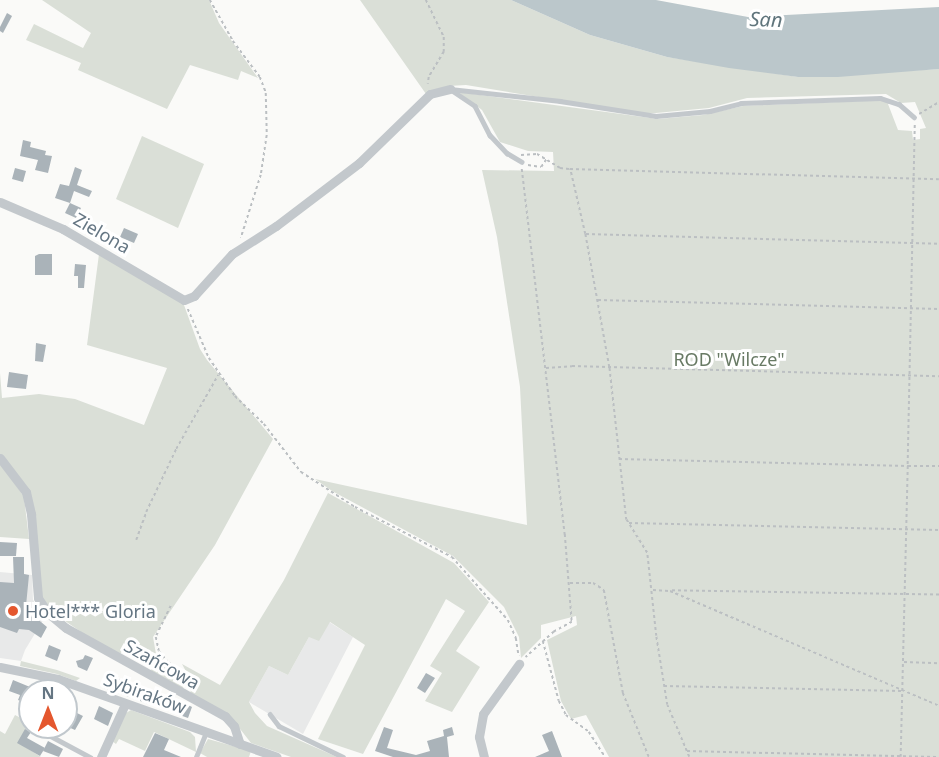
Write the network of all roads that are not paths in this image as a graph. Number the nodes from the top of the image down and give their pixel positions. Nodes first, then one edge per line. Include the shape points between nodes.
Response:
1 (450, 88) junction
2 (914, 117) road end
3 (519, 160) road end
4 (0, 202) edge
5 (0, 458) edge
6 (519, 664) road end
7 (0, 666) edge
8 (125, 704) junction
9 (270, 714) dead end
10 (206, 732) junction
11 (57, 739) edge
12 (240, 744) junction
13 (90, 757) edge
14 (100, 757) edge
15 (196, 757) edge
16 (277, 757) edge
17 (343, 757) edge
18 (484, 757) edge

1 - 2 lane via 656,116 710,111 741,103 880,98 899,104
1 - 3 lane via 475,106 490,135
1 - 4 street, Zielona via 430,94 360,163 237,251 194,296 184,300 63,229
5 - 12 street, Szańcowa via 26,492 38,598 48,613 66,628 225,716 234,726
6 - 18 street via 483,714 479,737
7 - 8 street, Sybiraków via 58,679
8 - 10 street, Sybiraków
8 - 14 street
9 - 17 lane via 279,726
10 - 12 street, Sybiraków
10 - 15 lane
11 - 13 lane
12 - 16 street, Sybiraków

